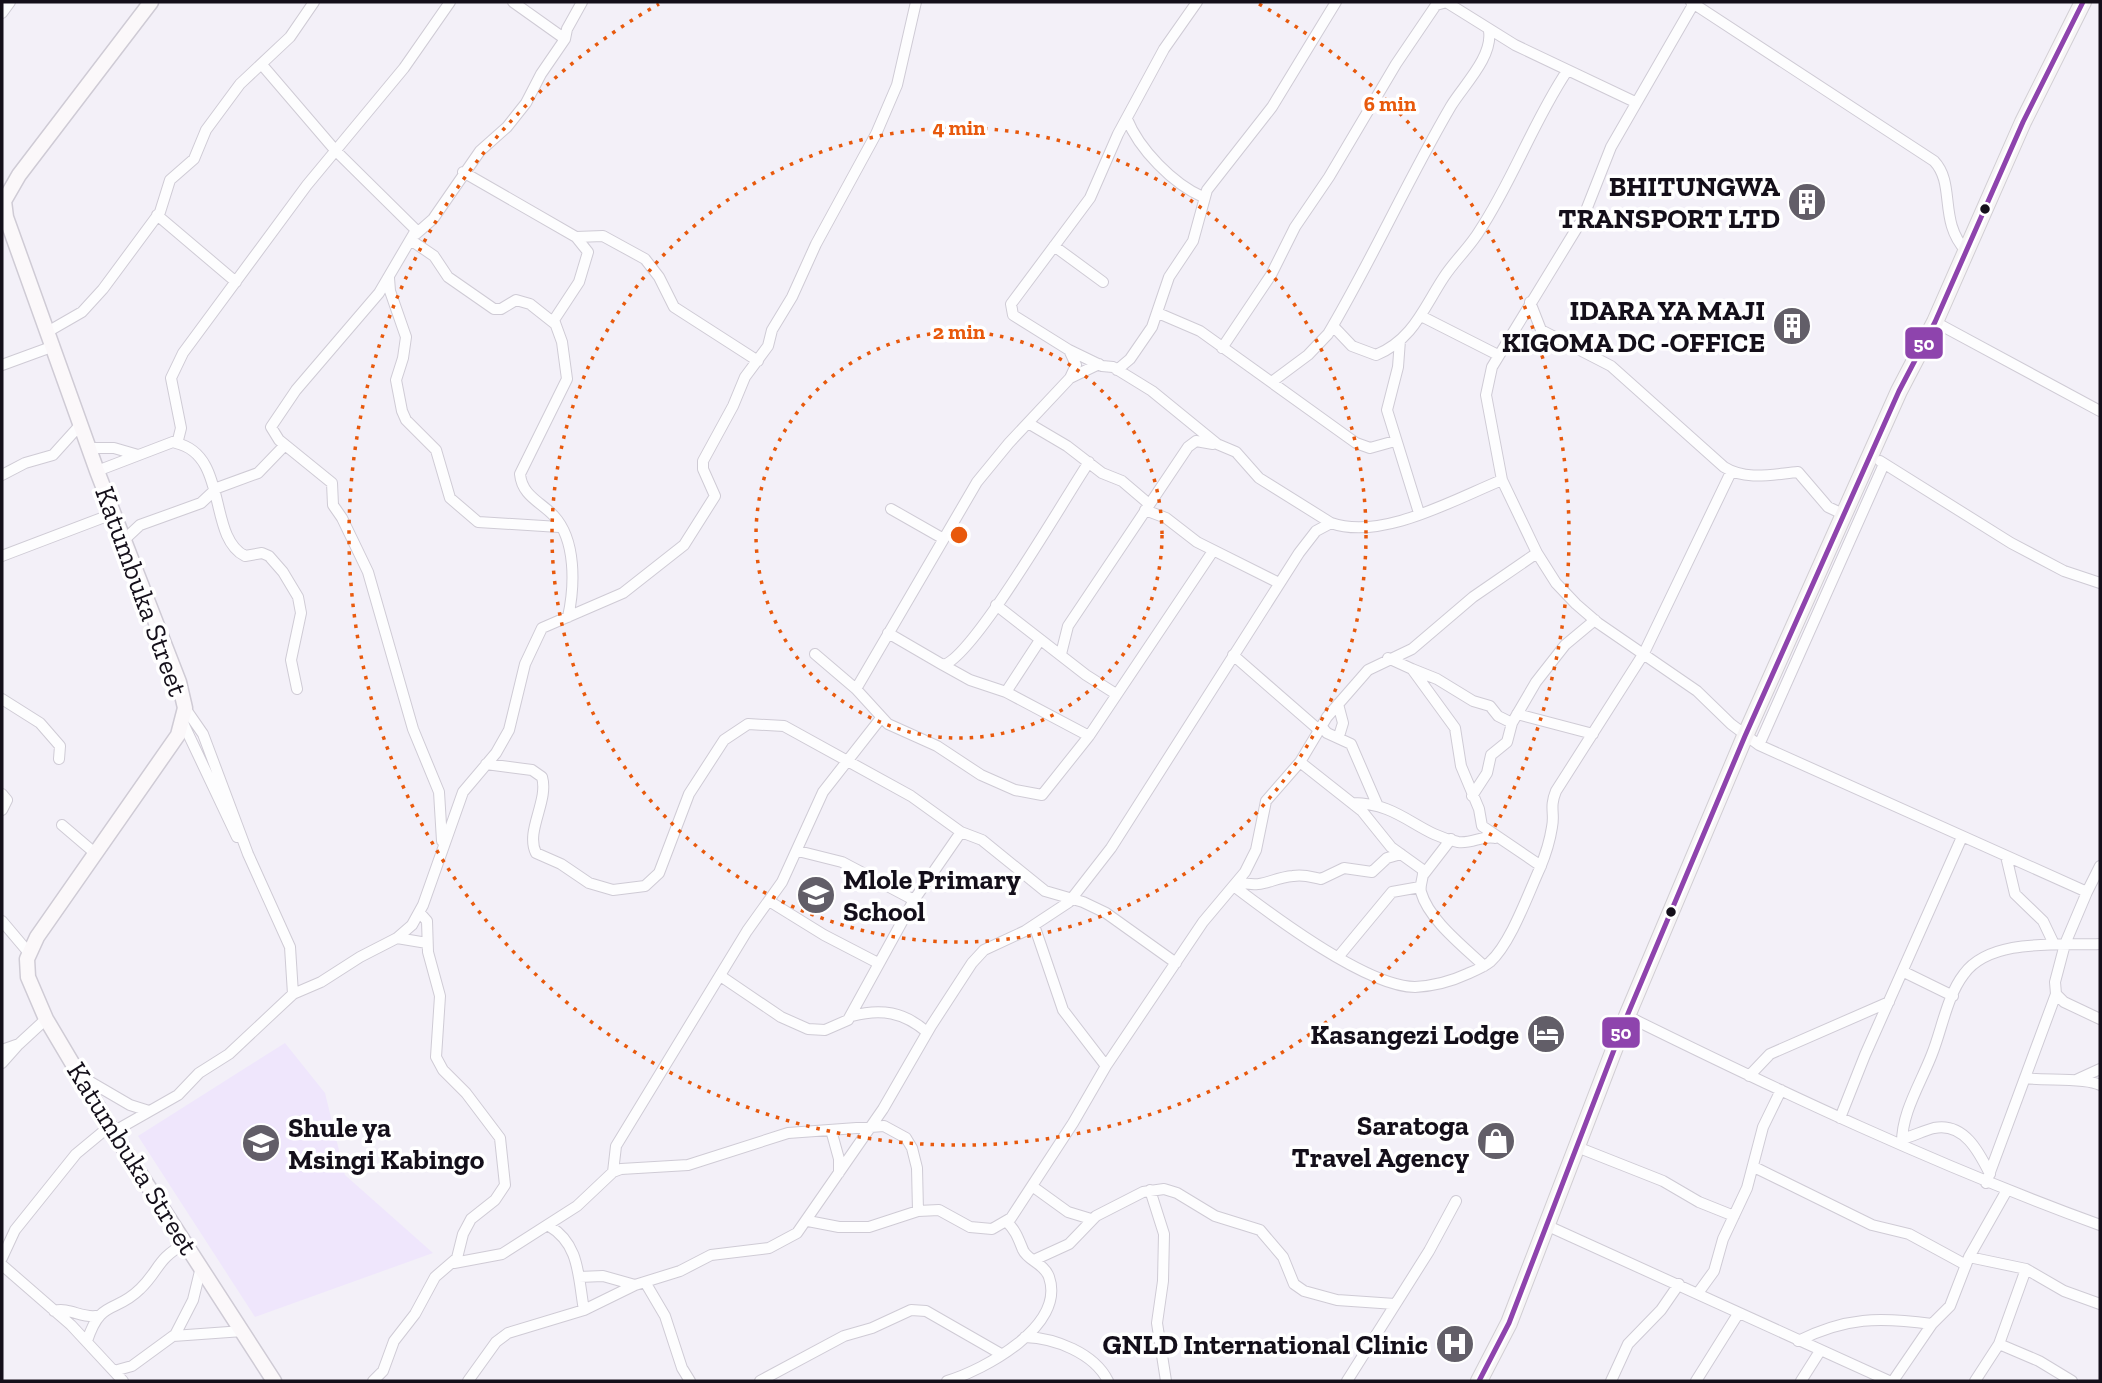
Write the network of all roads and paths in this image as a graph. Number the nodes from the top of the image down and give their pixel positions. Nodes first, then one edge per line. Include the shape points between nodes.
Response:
1 (10, 2) edge
2 (151, 2) edge
3 (314, 2) edge
4 (450, 2) edge
5 (513, 2) edge
6 (582, 2) edge
7 (916, 2) edge
8 (1196, 2) edge
9 (1336, 2) edge
10 (1452, 2) edge
11 (2083, 2) edge
12 (1693, 3) edge
13 (2, 13) edge
14 (1489, 31) junction
15 (565, 39) junction
16 (262, 66) junction
17 (1567, 71) junction
18 (1635, 103) junction
19 (1127, 119) junction
20 (335, 150) junction
21 (463, 172) junction
22 (1203, 197) junction
23 (3, 199) edge
24 (157, 215) junction
25 (576, 237) junction
26 (414, 238) junction
27 (1054, 247) junction
28 (1966, 251) junction
29 (389, 274) junction
30 (236, 282) junction
31 (1103, 282) dead end
32 (1531, 302) junction
33 (1158, 313) junction
34 (1423, 317) junction
35 (1935, 322) junction
36 (554, 323) junction
37 (1333, 326) junction
38 (49, 331) junction
39 (1400, 340) junction
40 (54, 346) junction
41 (1222, 348) junction
42 (1069, 350) junction
43 (1498, 355) junction
44 (758, 360) junction
45 (2, 365) edge
46 (1099, 365) junction
47 (1117, 370) junction
48 (1070, 378) junction
49 (1273, 381) junction
50 (2100, 411) edge
51 (1189, 421) junction
52 (1028, 422) junction
53 (82, 424) junction
54 (1395, 441) junction
55 (176, 443) junction
56 (1217, 444) junction
57 (285, 445) junction
58 (1188, 447) junction
59 (90, 448) junction
60 (138, 456) junction
61 (1878, 459) junction
62 (1089, 462) junction
63 (97, 471) junction
64 (1731, 472) junction
65 (2, 475) edge
66 (1502, 480) junction
67 (215, 489) junction
68 (1147, 507) junction
69 (891, 509) dead end
70 (115, 513) junction
71 (1419, 513) junction
72 (1845, 515) junction
73 (1331, 523) junction
74 (559, 527) junction
75 (942, 538) junction
76 (125, 539) junction
77 (1213, 551) junction
78 (1537, 554) junction
79 (2, 556) edge
80 (1279, 583) junction
81 (2100, 583) edge
82 (996, 606) junction
83 (568, 617) junction
84 (1595, 620) junction
85 (888, 632) junction
86 (1040, 640) junction
87 (1644, 653) junction
88 (815, 654) dead end
89 (1060, 654) junction
90 (1233, 655) junction
91 (1388, 658) junction
92 (943, 665) junction
93 (1412, 669) junction
94 (297, 689) dead end
95 (856, 689) junction
96 (1006, 692) junction
97 (1116, 694) junction
98 (2, 699) edge
99 (1338, 704) junction
100 (184, 715) junction
101 (881, 718) junction
102 (1515, 718) junction
103 (1320, 728) junction
104 (1593, 734) junction
105 (1089, 736) junction
106 (1339, 736) junction
107 (1752, 741) junction
108 (59, 759) dead end
109 (849, 761) junction
110 (1300, 762) junction
111 (486, 764) junction
112 (2, 794) edge
113 (1472, 796) junction
114 (1353, 803) junction
115 (1377, 804) junction
116 (2, 810) edge
117 (62, 825) dead end
118 (961, 832) junction
119 (1962, 837) junction
120 (1451, 839) junction
121 (1503, 840) junction
122 (443, 845) junction
123 (798, 851) junction
124 (96, 854) junction
125 (1401, 854) junction
126 (2006, 856) junction
127 (1541, 866) junction
128 (2100, 866) edge
129 (1424, 874) junction
130 (1237, 885) junction
131 (1420, 887) junction
132 (2087, 892) junction
133 (914, 900) junction
134 (1071, 900) junction
135 (769, 901) junction
136 (420, 913) junction
137 (2, 921) edge
138 (1034, 925) junction
139 (397, 938) junction
140 (2053, 942) junction
141 (427, 943) junction
142 (2065, 944) junction
143 (2100, 944) edge
144 (29, 953) junction
145 (1339, 956) junction
146 (878, 962) junction
147 (1176, 963) junction
148 (1483, 966) junction
149 (1904, 972) junction
150 (722, 977) junction
151 (293, 994) junction
152 (2056, 994) junction
153 (1953, 996) junction
154 (1889, 1002) junction
155 (852, 1016) junction
156 (1626, 1016) junction
157 (47, 1019) junction
158 (2100, 1019) edge
159 (927, 1032) junction
160 (19, 1044) junction
161 (2, 1050) edge
162 (2, 1063) edge
163 (1106, 1066) junction
164 (2100, 1069) edge
165 (1749, 1076) junction
166 (82, 1077) junction
167 (2025, 1077) junction
168 (2075, 1081) junction
169 (2100, 1085) edge
170 (1782, 1090) junction
171 (149, 1111) junction
172 (1840, 1118) junction
173 (872, 1124) junction
174 (112, 1128) junction
175 (831, 1130) junction
176 (1902, 1142) junction
177 (1577, 1147) junction
178 (1754, 1167) junction
179 (612, 1172) junction
180 (839, 1174) junction
181 (1988, 1178) junction
182 (1032, 1186) junction
183 (1150, 1190) junction
184 (2007, 1190) junction
185 (1456, 1201) dead end
186 (918, 1211) junction
187 (1734, 1216) junction
188 (1091, 1219) junction
189 (808, 1221) junction
190 (1007, 1222) junction
191 (2100, 1225) edge
192 (549, 1226) junction
193 (1548, 1226) junction
194 (186, 1243) junction
195 (2, 1258) edge
196 (1034, 1259) junction
197 (1968, 1261) junction
198 (454, 1263) junction
199 (2, 1265) edge
200 (201, 1267) junction
201 (2026, 1269) junction
202 (579, 1277) junction
203 (640, 1284) junction
204 (1679, 1284) junction
205 (1698, 1293) junction
206 (1395, 1304) junction
207 (2100, 1304) edge
208 (584, 1310) junction
209 (54, 1311) junction
210 (1738, 1314) junction
211 (96, 1316) junction
212 (1932, 1324) junction
213 (243, 1331) junction
214 (175, 1335) junction
215 (1025, 1337) junction
216 (87, 1340) junction
217 (1798, 1341) junction
218 (1999, 1344) junction
219 (1820, 1351) junction
220 (1001, 1354) junction
221 (117, 1378) edge
222 (274, 1381) edge
223 (373, 1381) edge
224 (468, 1381) edge
225 (690, 1381) edge
226 (760, 1381) edge
227 (947, 1381) edge
228 (1108, 1381) edge
229 (1166, 1381) edge
230 (1348, 1381) edge
231 (1479, 1381) edge
232 (1611, 1381) edge
233 (1696, 1381) edge
234 (1801, 1381) edge
235 (1891, 1381) edge
236 (1975, 1381) edge
237 (2072, 1381) edge

1 - 13 street
2 - 23 main road, Katumbuka Street
3 - 16 street
4 - 20 street via 404,68
5 - 15 street
6 - 15 street
7 - 44 street via 897,85 876,134
8 - 19 street via 1164,49
9 - 22 street via 1272,107
10 - 14 street
10 - 41 street via 1435,6 1396,64
11 - 28 main road
12 - 18 street
12 - 28 street via 1934,161 1943,175 1949,225
14 - 17 street
14 - 37 street via 1483,57 1426,146
15 - 21 street via 526,103
16 - 20 street
16 - 24 street via 240,85 206,130 194,159 171,178
17 - 18 street
17 - 34 street via 1480,230 1446,274
18 - 32 street via 1606,159 1583,219
19 - 22 street via 1138,141 1174,177
19 - 27 street via 1090,198
20 - 26 street via 415,225
20 - 30 street
21 - 25 street
21 - 26 street via 433,219
22 - 33 street via 1200,224 1169,277
23 - 38 main road, Katumbuka Street via 8,224
24 - 30 street
24 - 38 street via 91,304
25 - 36 street via 588,253 586,263
25 - 44 street via 603,236 645,259 674,307
26 - 29 street
26 - 36 street via 448,277 494,309 516,299
27 - 31 street
27 - 42 street via 1012,304 1011,312
28 - 35 main road
29 - 57 street via 369,306 272,422 272,432
29 - 74 street via 406,337 396,380 402,411 436,450 450,498 478,522
30 - 55 street via 172,373 181,428
32 - 43 street
32 - 64 street via 1541,330 1611,366
33 - 41 street via 1186,323
33 - 47 street via 1145,338
34 - 39 street
34 - 43 street
35 - 50 street
35 - 61 main road
36 - 74 street via 560,333 566,379 520,474 527,492 552,514
37 - 39 street via 1342,339 1369,354 1383,352
37 - 49 street via 1321,344
38 - 40 main road, Katumbuka Street
39 - 54 street via 1387,410
40 - 45 street
40 - 53 main road, Katumbuka Street
41 - 49 street
42 - 46 street
42 - 48 street via 1076,365
43 - 66 street via 1486,395
44 - 83 street via 704,461 703,470 715,496 684,545 623,593
46 - 47 street
46 - 48 street
47 - 51 street
48 - 52 street
49 - 54 street via 1356,443 1370,448
51 - 56 street
51 - 58 street
52 - 62 street
52 - 75 street via 977,482
53 - 59 main road, Katumbuka Street
53 - 65 street via 53,455
54 - 71 street
55 - 60 street
55 - 67 street via 196,454
56 - 58 street via 1196,441
56 - 73 street via 1236,452 1259,478
57 - 67 street via 262,471
57 - 122 street via 331,481 334,509 365,565 409,716 439,792
58 - 68 street
59 - 60 street via 114,448
59 - 63 main road, Katumbuka Street
60 - 63 street
61 - 72 main road
61 - 81 street via 2011,543 2064,571
61 - 107 street
62 - 68 street via 1126,483
62 - 82 street
63 - 70 main road, Katumbuka Street
64 - 72 street via 1770,476 1798,472 1828,507
64 - 87 street
66 - 71 street
66 - 78 street
67 - 76 street via 201,503 145,522
67 - 94 street via 225,527 239,552 269,555 298,597 301,613 291,660
68 - 77 street
68 - 89 street via 1068,626
69 - 75 street
70 - 76 main road, Katumbuka Street
70 - 79 street
71 - 73 street via 1355,529
72 - 107 main road
73 - 80 street via 1312,535
74 - 83 street via 573,578
75 - 85 street
76 - 100 main road, Katumbuka Street via 179,682
77 - 80 street
77 - 97 street
78 - 84 street via 1556,583
78 - 91 street via 1474,597 1412,649
80 - 90 street
82 - 86 street
82 - 92 street via 964,651
83 - 111 street via 544,626 536,638 509,730
84 - 87 street
84 - 102 street via 1565,645
85 - 92 street
85 - 95 street
86 - 89 street
86 - 96 street
87 - 104 street
87 - 107 street via 1697,691
88 - 95 street
89 - 97 street
90 - 103 street
90 - 134 street via 1111,848
91 - 93 street
91 - 99 street via 1363,674
92 - 96 street
93 - 102 street via 1490,706 1498,716
93 - 113 street via 1455,728
95 - 101 street
96 - 105 street
97 - 105 street
98 - 108 street via 40,723 57,741
99 - 103 street
99 - 106 street via 1343,723
100 - 124 main road, Katumbuka Street via 164,757
100 - 151 street via 203,734 248,854 288,943
101 - 105 street via 981,775 1040,796
101 - 109 street
102 - 104 street
102 - 113 street via 1507,742 1491,755 1487,772
103 - 106 street
103 - 110 street
104 - 127 street via 1550,804 1552,826
106 - 115 street via 1353,746
107 - 119 street
107 - 156 main road
109 - 111 street via 784,726 748,724 738,729 724,740 697,779 655,879 645,886 620,890 589,883 537,853 534,839 542,777 532,770
109 - 118 street via 921,802
109 - 123 street via 823,792
110 - 114 street
110 - 130 street via 1266,801 1256,850
111 - 122 street via 463,792
112 - 116 street via 7,800
113 - 121 street via 1482,826
114 - 115 street
114 - 125 street
115 - 120 street
117 - 124 street
118 - 133 street
118 - 134 street via 995,849 1045,891
119 - 126 street
119 - 149 street
120 - 121 street via 1468,842 1487,836
120 - 129 street
121 - 127 street
122 - 136 street
123 - 133 street via 842,862
123 - 135 street
124 - 144 main road, Katumbuka Street
125 - 129 street via 1418,864
125 - 130 street via 1387,858 1371,872 1344,867 1321,879 1292,876 1258,887
126 - 132 street
126 - 140 street via 2015,894 2043,922
127 - 148 street via 1499,951
128 - 132 street
129 - 131 street
130 - 145 street via 1288,928
130 - 147 street via 1207,917
131 - 145 street via 1392,892
131 - 148 street via 1438,919
132 - 142 street
133 - 146 street
134 - 138 street
134 - 147 street via 1106,913
135 - 146 street
135 - 150 street
136 - 139 street
136 - 141 street via 427,921
137 - 144 street
138 - 159 street via 981,953
138 - 163 street via 1063,1010
139 - 141 street
139 - 151 street
140 - 142 street
140 - 153 street via 1991,953 1976,961
141 - 198 street via 440,996 436,1057 503,1146 504,1189 471,1219
142 - 143 street
142 - 152 street
144 - 157 main road, Katumbuka Street via 28,977
145 - 148 street via 1368,972 1413,987 1458,978
146 - 155 street
147 - 163 street
149 - 153 street
149 - 154 street
150 - 155 street via 781,1017 808,1029 825,1030
150 - 179 street via 616,1146
151 - 171 street via 229,1054
152 - 158 street
152 - 167 street
153 - 176 street via 1904,1119
154 - 165 street via 1770,1054
154 - 172 street
155 - 159 street via 892,1013 907,1017
156 - 165 street
156 - 177 main road
157 - 160 street
157 - 166 main road, Katumbuka Street
159 - 173 street
160 - 161 street
160 - 162 street
163 - 182 street
164 - 168 street
165 - 170 street
166 - 171 street
166 - 174 main road, Katumbuka Street
167 - 168 street
167 - 181 street
168 - 169 street
170 - 172 street
170 - 178 street via 1763,1127
171 - 174 street
172 - 176 street
173 - 175 street
173 - 180 street
173 - 186 street via 897,1131 910,1144 917,1168
174 - 194 main road, Katumbuka Street
174 - 195 street via 76,1154 16,1230
175 - 179 street via 788,1133 688,1165
175 - 180 street
176 - 181 street
176 - 181 street via 1934,1128 1956,1131 1975,1146
177 - 187 street
177 - 193 main road
178 - 187 street
178 - 197 street via 1872,1225 1909,1234
179 - 192 street via 593,1193
180 - 189 street
181 - 184 street
182 - 188 street via 1068,1212
182 - 190 street
183 - 188 street
183 - 206 street via 1177,1193 1215,1216 1260,1230 1283,1257 1294,1284 1304,1291 1337,1300
183 - 229 street via 1164,1234 1157,1323
184 - 191 street
184 - 197 street
185 - 206 street
186 - 189 street via 869,1227
186 - 190 street via 939,1210 965,1225 984,1229
187 - 205 street via 1710,1278
188 - 196 street via 1069,1244
189 - 203 street via 778,1245 720,1252
190 - 196 street via 1019,1235 1023,1251
192 - 198 street via 502,1254
192 - 202 street via 570,1242
193 - 204 street
193 - 231 main road via 1509,1323
194 - 200 main road, Katumbuka Street
194 - 211 street via 158,1262 138,1292
196 - 215 street via 1049,1277 1051,1297 1045,1314
197 - 201 street
197 - 212 street via 1950,1306
198 - 223 street via 435,1277
199 - 209 street
200 - 213 main road, Katumbuka Street
200 - 214 street via 193,1300
201 - 207 street via 2057,1288
201 - 218 street
202 - 203 street via 603,1276
202 - 208 street
203 - 208 street
203 - 225 street via 665,1317
204 - 205 street
204 - 232 street via 1623,1352
205 - 210 street
206 - 230 street
208 - 224 street via 502,1336
209 - 211 street
209 - 216 street
210 - 217 street
210 - 233 street
211 - 216 street
212 - 217 street via 1849,1321
212 - 235 street
213 - 214 street
213 - 222 main road, Katumbuka Street
214 - 221 street
215 - 220 street
215 - 228 street via 1048,1338 1063,1345 1095,1364
216 - 221 street
217 - 219 street
218 - 236 street
218 - 237 street
219 - 234 street
219 - 235 street
220 - 226 street via 915,1309 844,1336
220 - 227 street via 971,1373

